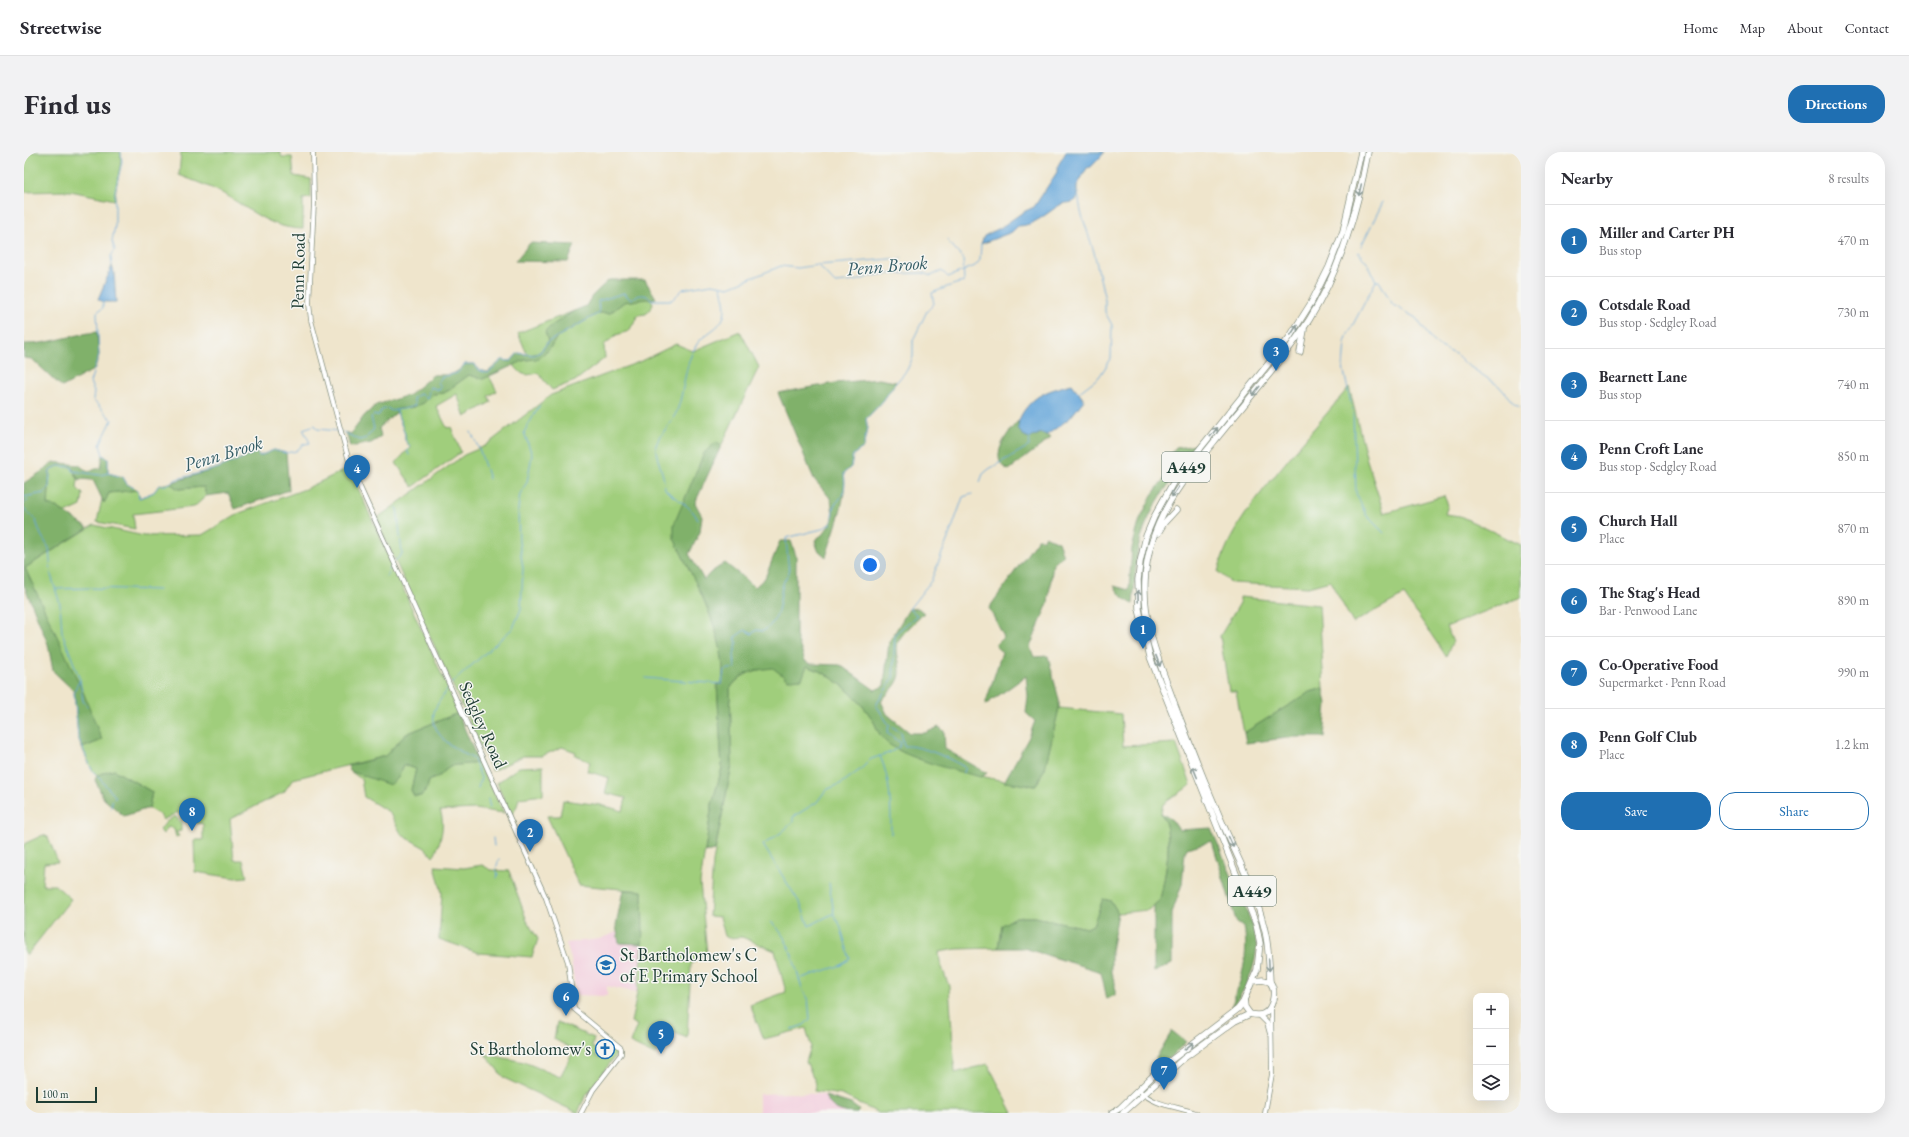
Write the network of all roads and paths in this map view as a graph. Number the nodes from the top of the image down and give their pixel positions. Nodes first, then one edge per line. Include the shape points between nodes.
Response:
1 (313, 152) edge
2 (1361, 152) edge
3 (1368, 152) edge
4 (1305, 326) junction
5 (1300, 352) dead end
6 (349, 458) joint
7 (1176, 510) dead end
8 (1149, 554) junction
9 (1254, 981) junction
10 (1270, 982) junction
11 (1244, 1000) junction
12 (1271, 1005) junction
13 (1250, 1014) junction
14 (1259, 1015) junction
15 (1271, 1038) junction
16 (1139, 1090) junction
17 (1144, 1095) junction
18 (581, 1113) edge
19 (1112, 1113) edge
20 (1123, 1113) edge
21 (1196, 1113) edge
22 (1265, 1113) edge

1 - 6 street, Penn Road via 314,211 309,303 311,320
9 -> 2 highway, A449 via 1260,944 1256,924 1150,657 1139,609 1140,562 1146,536 1174,481 1289,338 1311,303 1343,231
3 -> 4 highway, A449 via 1354,214 1340,257 1322,297
4 - 5 highway
4 -> 8 highway, A449 via 1286,354 1179,486 1157,525
6 - 18 street, Sedgley Road via 392,560 551,910 568,962 574,1009 616,1042 622,1050 593,1090
7 - 8 highway via 1160,529
8 -> 10 highway, A449 via 1145,580 1146,610 1156,655 1215,806 1259,909 1267,946
9 - 10 highway
9 - 11 highway
10 - 12 highway via 1274,990
11 - 13 highway via 1244,1006
16 -> 11 highway via 1162,1067 1238,1009
12 - 14 highway
12 - 15 street
13 - 14 highway
13 - 17 highway via 1235,1021 1183,1059
14 - 15 street via 1266,1023
15 - 22 street via 1271,1082
16 - 17 street
16 - 19 highway
17 - 20 highway
17 - 21 street via 1156,1102

